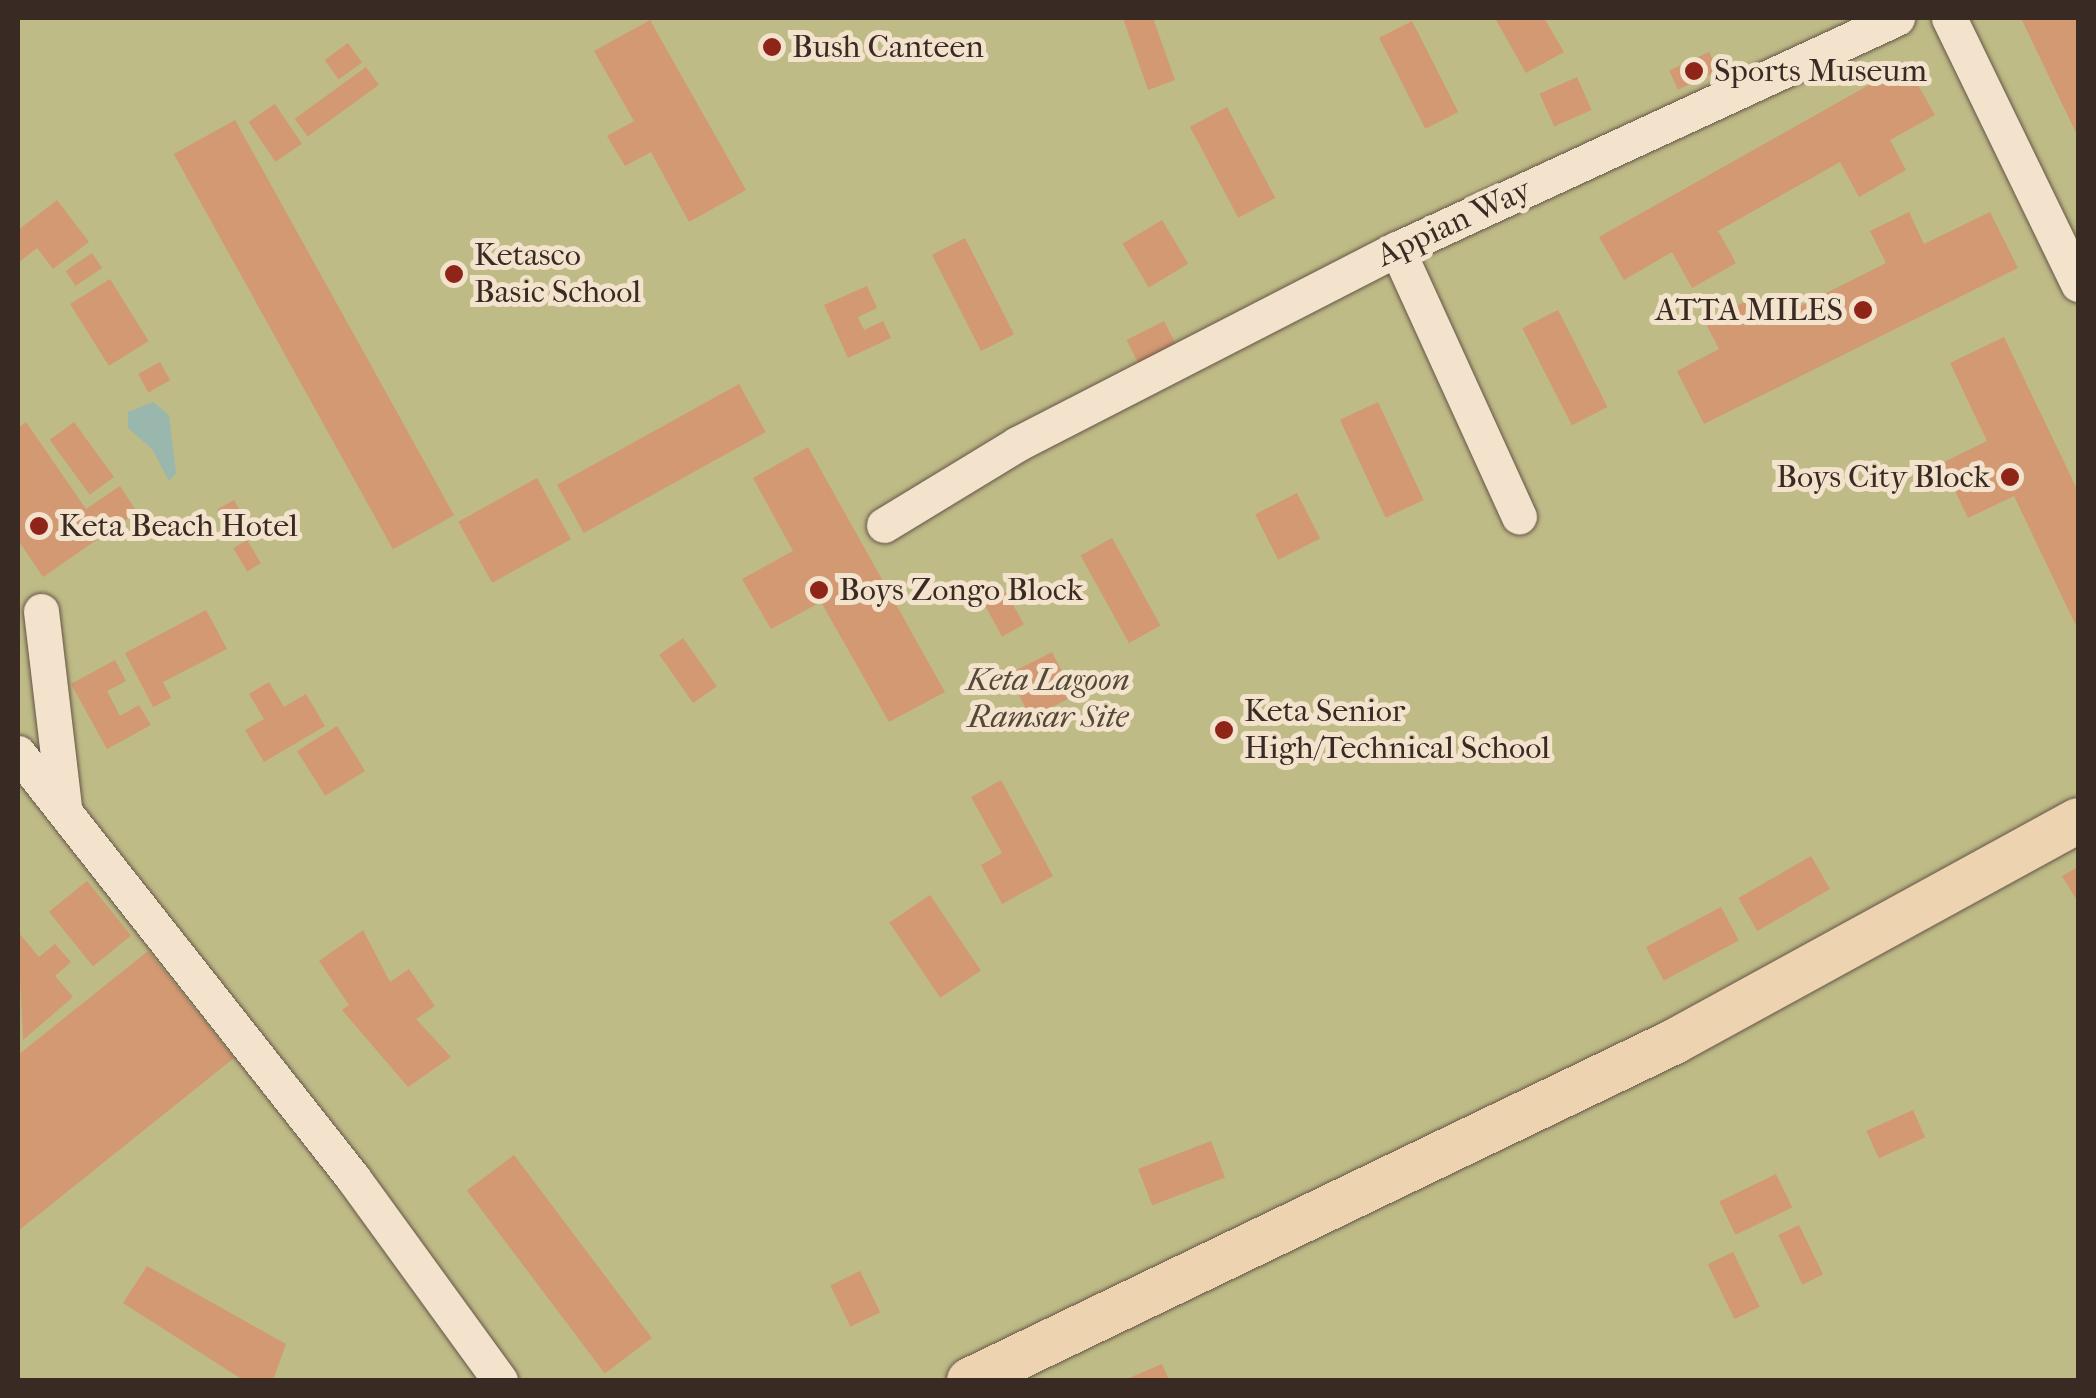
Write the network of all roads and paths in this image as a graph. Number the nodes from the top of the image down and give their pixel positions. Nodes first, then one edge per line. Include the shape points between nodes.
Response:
1 (1898, 18) edge
2 (1949, 18) edge
3 (1397, 249) junction
4 (2078, 284) edge
5 (1518, 517) dead end
6 (884, 525) dead end
7 (41, 611) dead end
8 (18, 753) edge
9 (65, 813) junction
10 (2078, 820) edge
11 (500, 1380) edge
12 (969, 1380) edge

1 - 3 street, Appian Way
2 - 4 street
3 - 5 street
3 - 6 street, Appian Way via 1017,444
7 - 9 street
8 - 9 street
9 - 11 street via 432,1280
10 - 12 main road via 1708,1023

